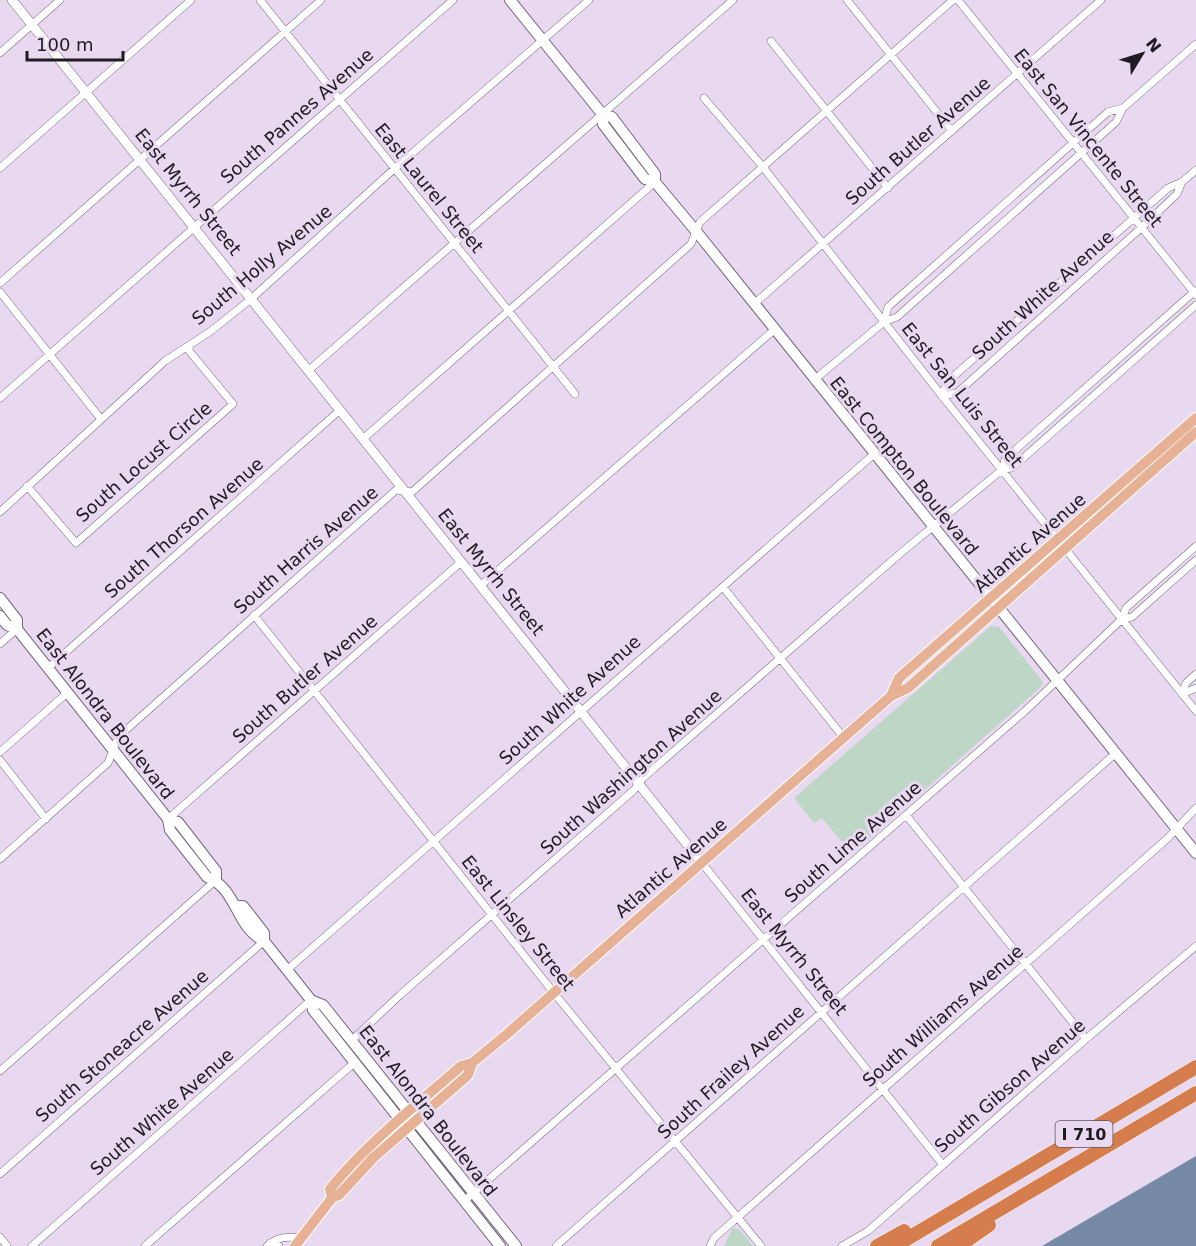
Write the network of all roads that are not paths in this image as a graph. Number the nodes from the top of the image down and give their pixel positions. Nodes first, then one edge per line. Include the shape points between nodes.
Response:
1 (12, 0) edge
2 (60, 0) edge
3 (191, 0) edge
4 (260, 0) edge
5 (321, 0) edge
6 (453, 0) edge
7 (510, 0) edge
8 (589, 0) edge
9 (733, 0) edge
10 (847, 0) edge
11 (953, 0) edge
12 (958, 0) edge
13 (1101, 0) edge
14 (32, 25) junction
15 (285, 31) junction
16 (543, 40) junction
17 (771, 41) dead end
18 (1196, 44) edge
19 (0, 53) edge
20 (892, 55) junction
21 (1017, 74) junction
22 (86, 92) junction
23 (338, 98) junction
24 (704, 98) dead end
25 (1123, 108) junction
26 (827, 111) junction
27 (603, 115) junction
28 (952, 131) junction
29 (1073, 143) junction
30 (1081, 154) junction
31 (140, 159) junction
32 (763, 167) junction
33 (0, 168) edge
34 (394, 169) junction
35 (1196, 170) edge
36 (1182, 182) junction
37 (655, 183) junction
38 (888, 188) junction
39 (1133, 219) junction
40 (195, 226) junction
41 (1141, 228) junction
42 (696, 232) junction
43 (455, 245) junction
44 (823, 245) junction
45 (0, 283) edge
46 (0, 292) edge
47 (1195, 292) edge
48 (251, 299) junction
49 (754, 303) junction
50 (1196, 305) edge
51 (508, 311) junction
52 (884, 322) junction
53 (774, 330) junction
54 (186, 347) junction
55 (49, 354) junction
56 (553, 368) junction
57 (309, 370) junction
58 (814, 380) junction
59 (576, 394) dead end
60 (942, 396) junction
61 (0, 398) edge
62 (340, 410) junction
63 (100, 418) junction
64 (1196, 418) edge
65 (1196, 432) edge
66 (364, 438) junction
67 (874, 454) junction
68 (1004, 470) junction
69 (27, 486) junction
70 (404, 491) junction
71 (0, 512) edge
72 (933, 527) junction
73 (1063, 543) junction
74 (1196, 546) edge
75 (1196, 560) edge
76 (461, 562) junction
77 (480, 586) junction
78 (723, 586) junction
79 (0, 598) edge
80 (995, 602) junction
81 (254, 615) junction
82 (0, 616) edge
83 (1122, 619) junction
84 (17, 629) junction
85 (0, 644) edge
86 (780, 658) junction
87 (48, 668) junction
88 (1196, 674) edge
89 (1056, 679) junction
90 (1196, 688) edge
91 (314, 690) junction
92 (67, 693) junction
93 (1182, 694) junction
94 (580, 711) junction
95 (1196, 711) edge
96 (844, 738) junction
97 (113, 750) junction
98 (0, 752) edge
99 (1116, 753) junction
100 (0, 760) edge
101 (638, 784) junction
102 (1196, 808) edge
103 (906, 815) junction
104 (46, 819) junction
105 (168, 819) junction
106 (1177, 830) junction
107 (433, 841) junction
108 (1196, 853) edge
109 (0, 859) edge
110 (702, 863) junction
111 (216, 880) junction
112 (963, 886) junction
113 (493, 915) junction
114 (763, 940) junction
115 (264, 941) junction
116 (1196, 946) edge
117 (1025, 963) junction
118 (287, 970) junction
119 (554, 993) junction
120 (311, 1000) junction
121 (821, 1012) junction
122 (1086, 1039) junction
123 (351, 1041) junction
124 (354, 1063) junction
125 (472, 1064) junction
126 (1196, 1067) edge
127 (617, 1069) junction
128 (0, 1071) edge
129 (883, 1089) junction
130 (1196, 1093) edge
131 (404, 1116) junction
132 (411, 1126) junction
133 (676, 1141) junction
134 (943, 1165) junction
135 (0, 1174) edge
136 (1060, 1174) junction
137 (468, 1197) junction
138 (332, 1198) junction
139 (972, 1199) junction
140 (738, 1217) junction
141 (0, 1237) edge
142 (297, 1242) edge
143 (269, 1245) edge
144 (7, 1246) edge
145 (32, 1246) edge
146 (145, 1246) edge
147 (279, 1246) edge
148 (500, 1246) edge
149 (516, 1246) edge
150 (556, 1246) edge
151 (710, 1246) edge
152 (761, 1246) edge
153 (842, 1246) edge
154 (877, 1246) edge
155 (896, 1246) edge
156 (938, 1246) edge
157 (959, 1246) edge

1 - 14 street, East Myrrh Street
2 - 14 street
3 - 22 street
4 - 15 street, East Laurel Street
5 - 15 street
6 - 23 street, South Pannes Avenue
7 - 16 main road, East Compton Boulevard
8 - 16 street, South Holly Avenue
9 - 27 street
10 - 20 street
11 - 20 street, South Harris Avenue
12 - 21 street, East San Vincente Street
13 - 21 street, South Butler Avenue
14 - 19 street
14 - 22 street, East Myrrh Street
15 - 23 street, East Laurel Street
15 - 31 street
16 - 27 main road, East Compton Boulevard
16 - 34 street, South Holly Avenue
17 - 26 street
18 - 25 street
20 - 26 street, South Harris Avenue
20 - 28 street
21 - 28 street, South Butler Avenue
21 - 29 street, East San Vincente Street
22 - 31 street, East Myrrh Street
22 - 33 street
23 - 34 street, East Laurel Street
23 - 40 street, South Pannes Avenue
24 - 32 street, East San Luis Street
25 - 29 street via 1108,112
25 - 30 street via 1116,122
26 - 32 street, South Harris Avenue
26 - 38 street
27 - 37 main road, East Compton Boulevard via 612,117 655,174
27 - 43 street
28 - 38 street, South Butler Avenue
29 - 30 street, East San Vincente Street
29 - 52 street via 888,307
30 - 39 street, East San Vincente Street
30 - 52 street via 897,317
31 - 40 street, East Myrrh Street
31 - 45 street
32 - 42 street, South Harris Avenue via 700,222
32 - 44 street, East San Luis Street
34 - 43 street, East Laurel Street
34 - 48 street, South Holly Avenue
35 - 36 street, South White Avenue
36 - 39 street, South White Avenue via 1168,188
36 - 41 street, South White Avenue via 1177,194
37 - 42 main road, East Compton Boulevard
37 - 51 street
38 - 44 street, South Butler Avenue
39 - 41 street, East San Vincente Street
39 - 60 street, South White Avenue via 947,382
40 - 48 street, East Myrrh Street
40 - 55 street, South Pannes Avenue
41 - 47 street, East San Vincente Street
41 - 60 street, South White Avenue via 957,393
42 - 49 main road, East Compton Boulevard
42 - 56 street, South Harris Avenue via 691,244
43 - 51 street, East Laurel Street
43 - 57 street
44 - 49 street, South Butler Avenue
44 - 52 street, East San Luis Street
46 - 55 street
47 - 68 street via 1005,459
48 - 54 street, South Holly Avenue
48 - 57 street, East Myrrh Street
49 - 53 main road, East Compton Boulevard
50 - 68 street via 1012,468
51 - 56 street, East Laurel Street
51 - 66 street
52 - 58 street
52 - 60 street, East San Luis Street
53 - 58 main road, East Compton Boulevard
53 - 77 street
54 - 63 street, South Holly Avenue
54 - 69 street, South Locust Circle via 233,404 76,543
55 - 61 street, South Pannes Avenue
55 - 63 street
56 - 59 street, East Laurel Street
56 - 70 street, South Harris Avenue via 412,492
57 - 62 street, East Myrrh Street
58 - 67 main road, East Compton Boulevard
60 - 68 street, East San Luis Street
62 - 66 street, East Myrrh Street
62 - 87 street, South Thorson Avenue
63 - 69 street, South Holly Avenue
64 - 73 main road, Atlantic Avenue
65 - 73 main road, Atlantic Avenue
66 - 70 street, East Myrrh Street
67 - 72 main road, East Compton Boulevard
67 - 78 street, South White Avenue
68 - 72 street, South Washington Avenue
68 - 73 street, East San Luis Street
69 - 71 street, South Holly Avenue
70 - 76 street, East Myrrh Street
70 - 81 street, South Harris Avenue via 396,490
72 - 80 main road, East Compton Boulevard
72 - 86 street, South Washington Avenue
73 - 80 main road, Atlantic Avenue
73 - 83 street, East San Luis Street
74 - 83 street, South Lime Avenue via 1126,608
75 - 83 street, South Lime Avenue via 1132,617
76 - 77 street, East Myrrh Street
76 - 91 street, South Butler Avenue
77 - 94 street, East Myrrh Street
78 - 86 street
78 - 94 street, South White Avenue
79 - 84 main road, East Alondra Boulevard via 17,621
80 - 89 main road, East Compton Boulevard
80 - 96 main road, Atlantic Avenue via 899,678 891,696
81 - 91 street, East Linsley Street
81 - 97 street, South Harris Avenue via 118,737
82 - 84 main road, East Alondra Boulevard
83 - 89 street, South Lime Avenue
83 - 93 street, East San Luis Street
84 - 85 street
84 - 87 main road, East Alondra Boulevard
86 - 96 street
86 - 101 street, South Washington Avenue
87 - 92 main road, East Alondra Boulevard
88 - 93 street via 1186,683
89 - 99 main road, East Compton Boulevard
89 - 103 street, South Lime Avenue
90 - 93 street
91 - 105 street, South Butler Avenue
91 - 107 street, East Linsley Street
92 - 97 main road, East Alondra Boulevard
92 - 98 street
93 - 95 street, East San Luis Street
94 - 101 street, East Myrrh Street
94 - 107 street, South White Avenue
96 - 110 main road, Atlantic Avenue
97 - 104 street, South Harris Avenue via 108,763
97 - 105 main road, East Alondra Boulevard
99 - 106 main road, East Compton Boulevard
99 - 112 street, South Frailey Avenue
100 - 104 street
101 - 110 street, East Myrrh Street
101 - 113 street, South Washington Avenue
102 - 106 street, South Williams Avenue
103 - 112 street
103 - 114 street, South Lime Avenue
104 - 109 street, South Harris Avenue
105 - 111 main road, East Alondra Boulevard via 178,822 216,871
106 - 108 main road, East Compton Boulevard
106 - 117 street, South Williams Avenue
107 - 113 street, East Linsley Street
107 - 118 street, South White Avenue
110 - 114 street, East Myrrh Street
110 - 119 main road, Atlantic Avenue
111 - 115 main road, East Alondra Boulevard via 237,906 243,922 255,937
111 - 128 street
112 - 117 street
112 - 121 street, South Frailey Avenue
113 - 119 street, East Linsley Street
113 - 123 street, South Washington Avenue
114 - 121 street, East Myrrh Street
114 - 127 street, South Lime Avenue
115 - 118 main road, East Alondra Boulevard
115 - 135 street, South Stoneacre Avenue
116 - 122 street, South Gibson Avenue
117 - 122 street
117 - 129 street, South Williams Avenue
118 - 120 main road, East Alondra Boulevard
119 - 125 main road, Atlantic Avenue
119 - 127 street, East Linsley Street
120 - 123 main road, East Alondra Boulevard via 323,1005
120 - 124 main road, East Alondra Boulevard via 313,1010
120 - 145 street, South White Avenue
121 - 129 street, East Myrrh Street
121 - 133 street, South Frailey Avenue
122 - 134 street, South Gibson Avenue
123 - 131 main road, East Alondra Boulevard
124 - 131 main road, East Alondra Boulevard
124 - 146 street
125 - 131 main road, Atlantic Avenue via 461,1065
125 - 132 main road, Atlantic Avenue via 468,1075
126 - 139 highway, I 710
127 - 133 street, East Linsley Street
127 - 137 street, South Lime Avenue
129 - 134 street, East Myrrh Street
129 - 140 street, South Williams Avenue
130 - 136 highway, I 710
131 - 132 main road, East Alondra Boulevard
131 - 138 main road, Atlantic Avenue via 343,1173 330,1189
132 - 137 main road, East Alondra Boulevard
132 - 138 main road, Atlantic Avenue
133 - 140 street, East Linsley Street
133 - 150 street, South Frailey Avenue
134 - 153 street, South Gibson Avenue via 868,1231
136 - 156 highway, I 710
136 - 157 highway
137 - 148 main road, East Alondra Boulevard
137 - 149 main road, East Alondra Boulevard
138 - 142 main road, Atlantic Avenue
139 - 154 highway via 939,1210
139 - 155 highway, I 710
140 - 151 street, South Williams Avenue
140 - 152 street, East Linsley Street
141 - 144 street
142 - 143 street via 288,1236
143 - 147 street

